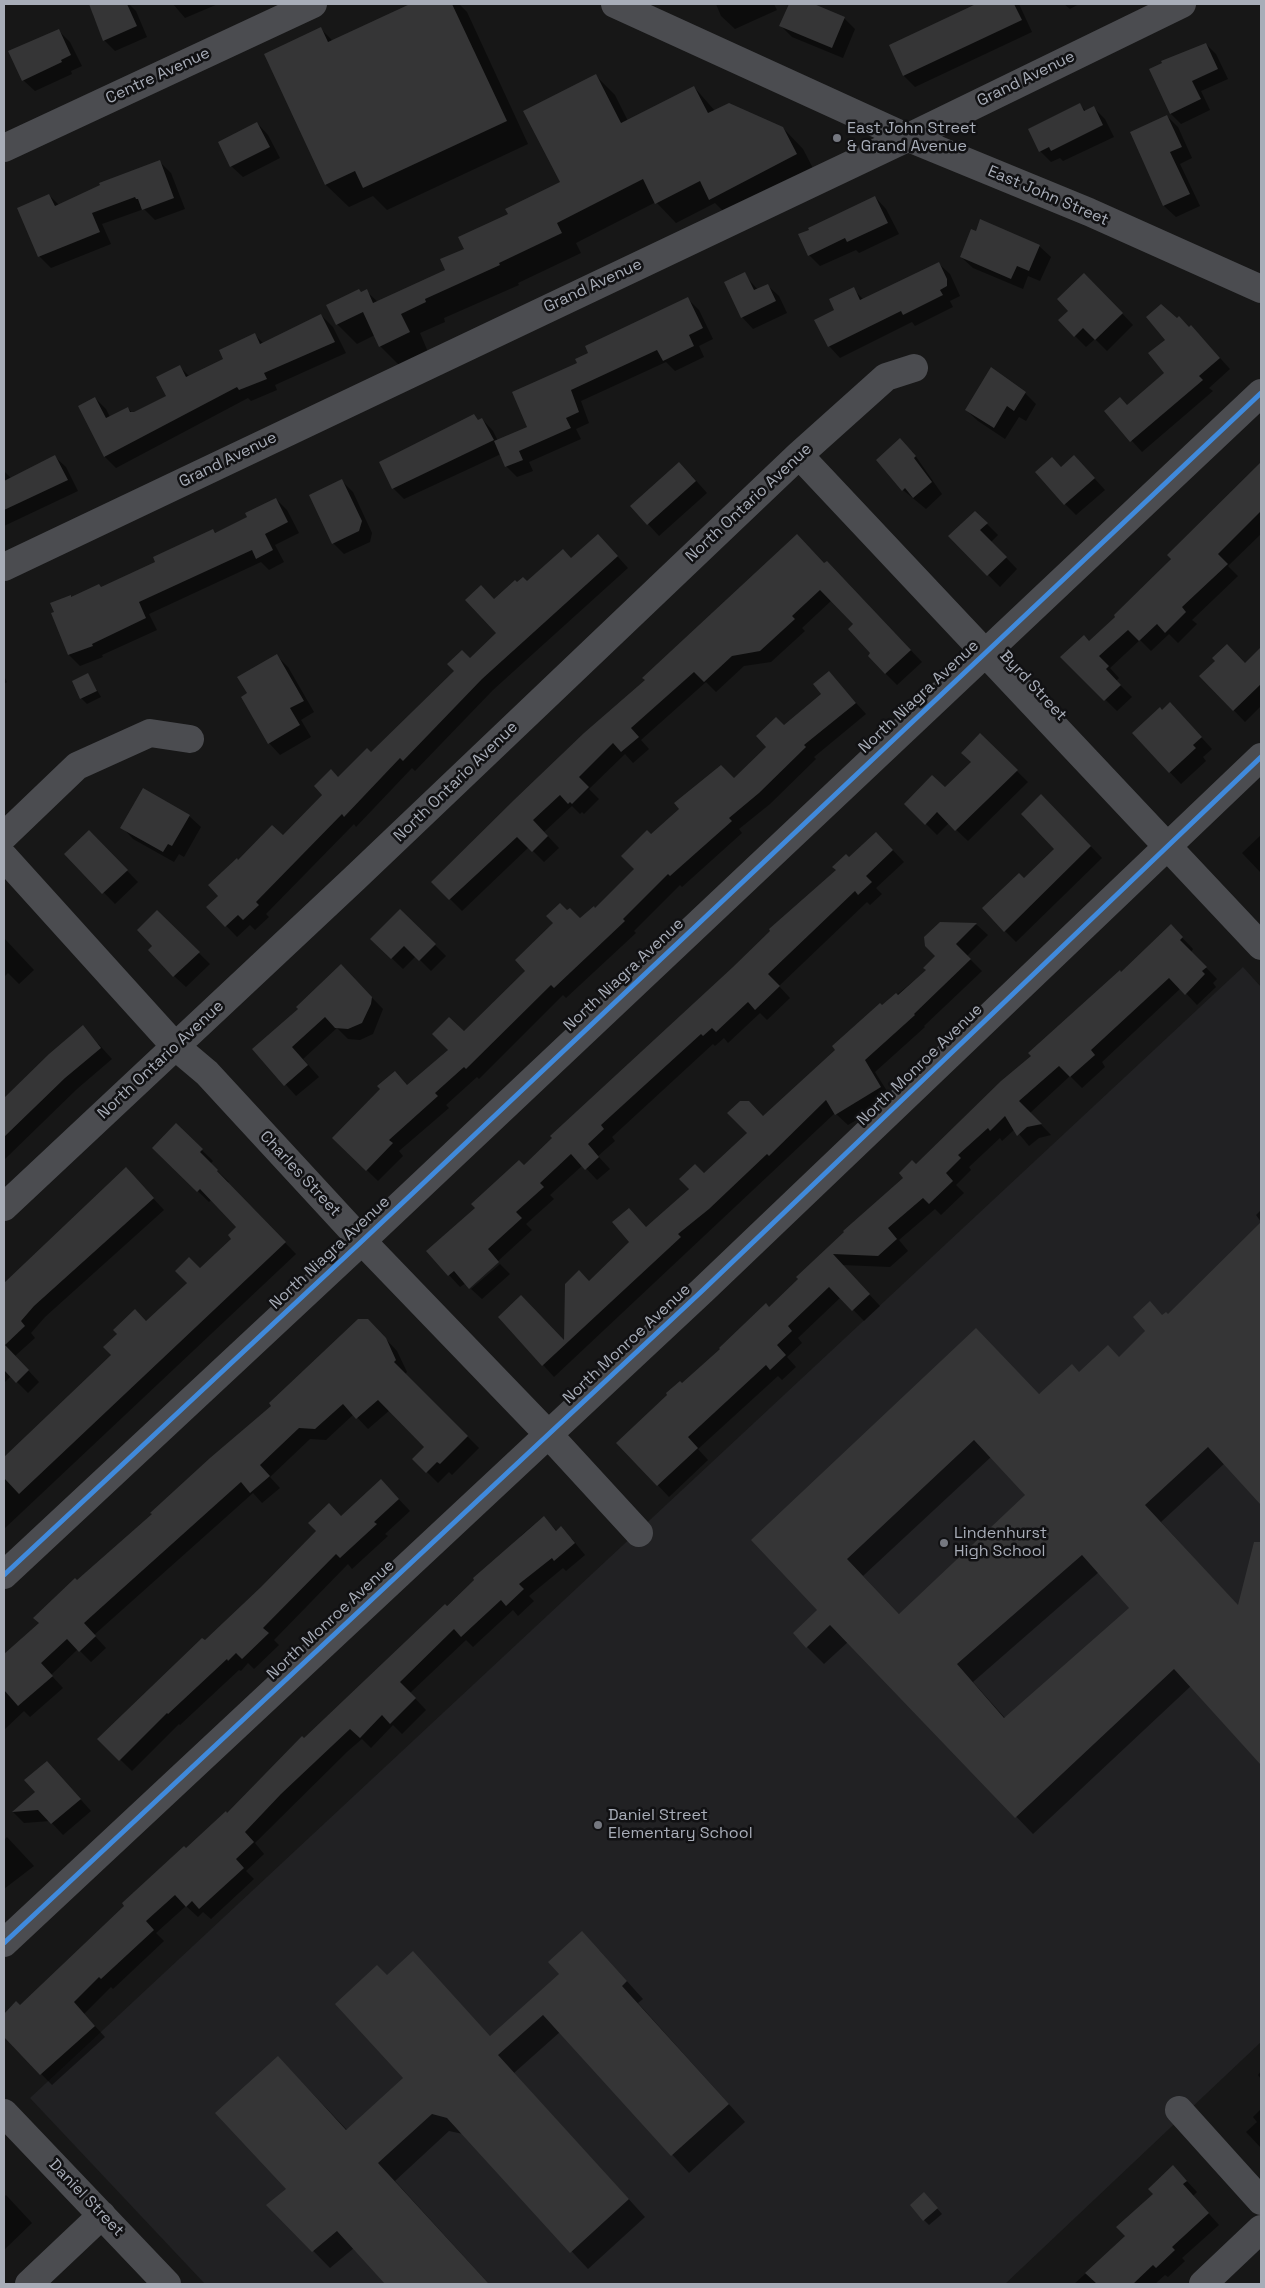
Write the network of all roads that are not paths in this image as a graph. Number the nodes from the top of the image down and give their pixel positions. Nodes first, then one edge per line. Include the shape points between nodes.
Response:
1 (313, 4) edge
2 (615, 4) edge
3 (1182, 4) edge
4 (907, 138) junction
5 (4, 148) edge
6 (1261, 289) edge
7 (914, 368) dead end
8 (1261, 393) edge
9 (799, 455) junction
10 (4, 567) edge
11 (984, 653) junction
12 (190, 739) dead end
13 (1261, 757) edge
14 (4, 836) edge
15 (1167, 846) junction
16 (4, 857) edge
17 (1261, 946) edge
18 (176, 1046) junction
19 (4, 1207) edge
20 (362, 1241) junction
21 (548, 1434) junction
22 (639, 1533) dead end
23 (4, 1575) edge
24 (4, 1943) edge
25 (1179, 2110) dead end
26 (4, 2113) edge
27 (1261, 2201) edge
28 (102, 2215) junction
29 (1261, 2229) edge
30 (29, 2284) edge
31 (167, 2284) edge
32 (1202, 2284) edge

1 - 5 street, Centre Avenue
2 - 4 street, East John Street
3 - 4 street, Grand Avenue
4 - 6 street, East John Street via 1089,212
4 - 10 street, Grand Avenue
7 - 9 street, North Ontario Avenue via 886,377
8 - 11 street, North Niagra Avenue
9 - 11 street, Byrd Street
9 - 18 street, North Ontario Avenue
11 - 15 street, Byrd Street
11 - 20 street, North Niagra Avenue
12 - 14 street via 150,733 77,766
13 - 15 street, North Monroe Avenue
15 - 17 street, Byrd Street
15 - 21 street, North Monroe Avenue
16 - 18 street, Charles Street
18 - 19 street, North Ontario Avenue
18 - 20 street, Charles Street via 207,1073
20 - 21 street, Charles Street
20 - 23 street, North Niagra Avenue
21 - 22 street, Charles Street
21 - 24 street, North Monroe Avenue
25 - 27 street
26 - 28 street, Daniel Street
28 - 30 street
28 - 31 street, Daniel Street
29 - 32 street

